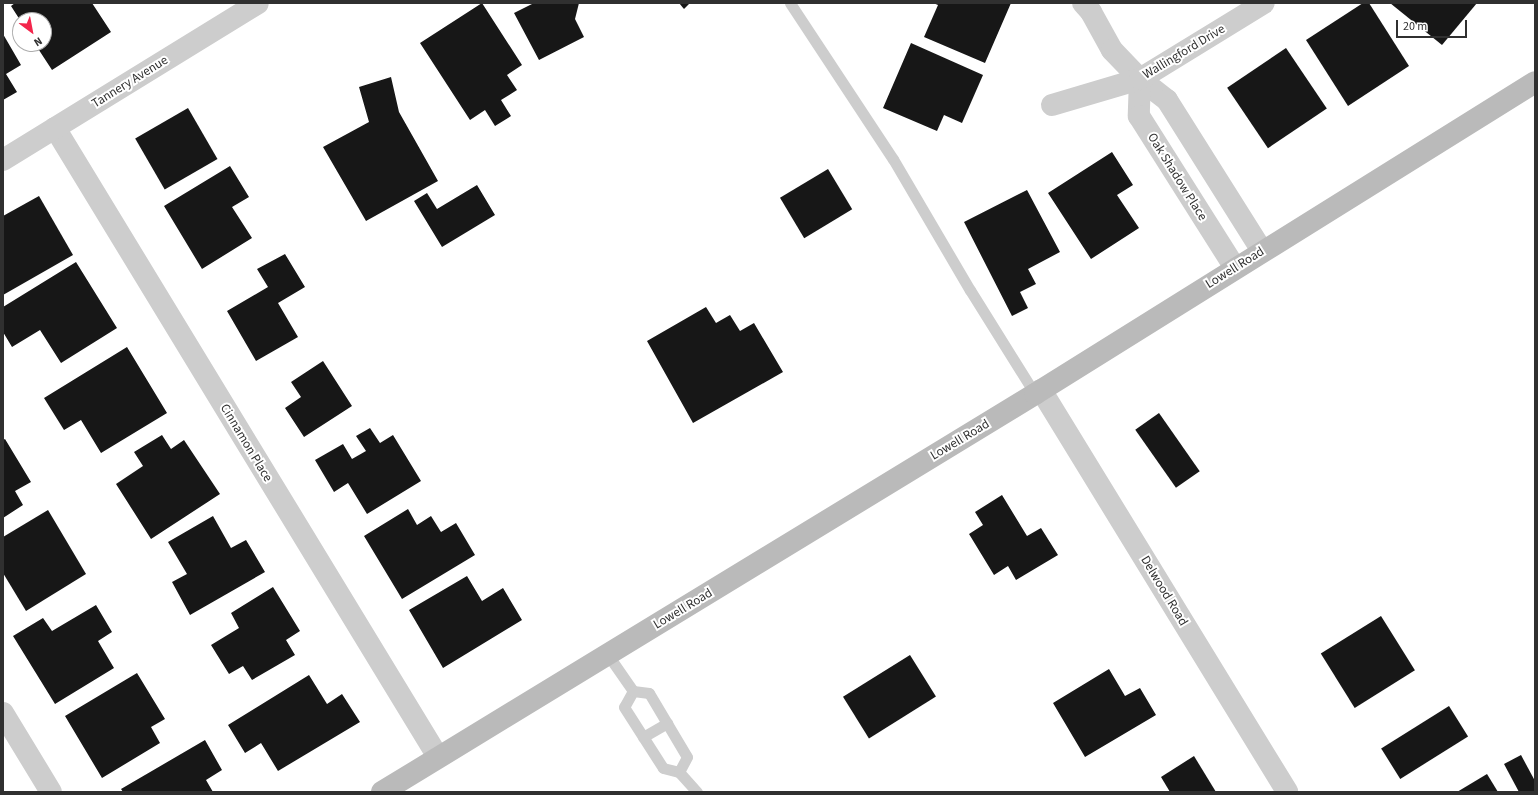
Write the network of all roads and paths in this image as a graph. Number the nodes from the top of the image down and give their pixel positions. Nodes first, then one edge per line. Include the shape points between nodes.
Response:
1 (258, 3) edge
2 (790, 3) edge
3 (1083, 3) edge
4 (1264, 3) edge
5 (1140, 79) junction
6 (1535, 82) edge
7 (1052, 105) dead end
8 (55, 128) junction
9 (3, 160) edge
10 (1262, 251) junction
11 (1235, 268) junction
12 (1038, 392) junction
13 (608, 655) junction
14 (633, 691) junction
15 (3, 713) edge
16 (667, 723) junction
17 (643, 737) junction
18 (438, 757) junction
19 (679, 772) junction
20 (51, 792) edge
21 (382, 792) edge
22 (697, 792) edge
23 (1287, 792) edge

1 - 8 street, Tannery Avenue
2 - 12 lane via 893,159 970,290
3 - 5 street via 1091,12 1112,50
4 - 5 street, Wallingford Drive
5 - 7 street, Wallingford Drive
5 - 10 street via 1167,100
5 - 11 street, Oak Shadow Place via 1139,116
6 - 10 street, Lowell Road
8 - 9 street, Tannery Avenue
8 - 18 street, Cinnamon Place
10 - 11 street, Lowell Road
11 - 12 street, Lowell Road
12 - 13 street, Lowell Road
12 - 23 street, Delwood Road
13 - 14 lane
13 - 18 street, Lowell Road
14 - 16 lane via 649,693
14 - 17 lane via 624,707
15 - 20 street
16 - 17 lane
16 - 19 lane via 687,756
17 - 19 lane via 663,768
18 - 21 street, Lowell Road
19 - 22 lane

